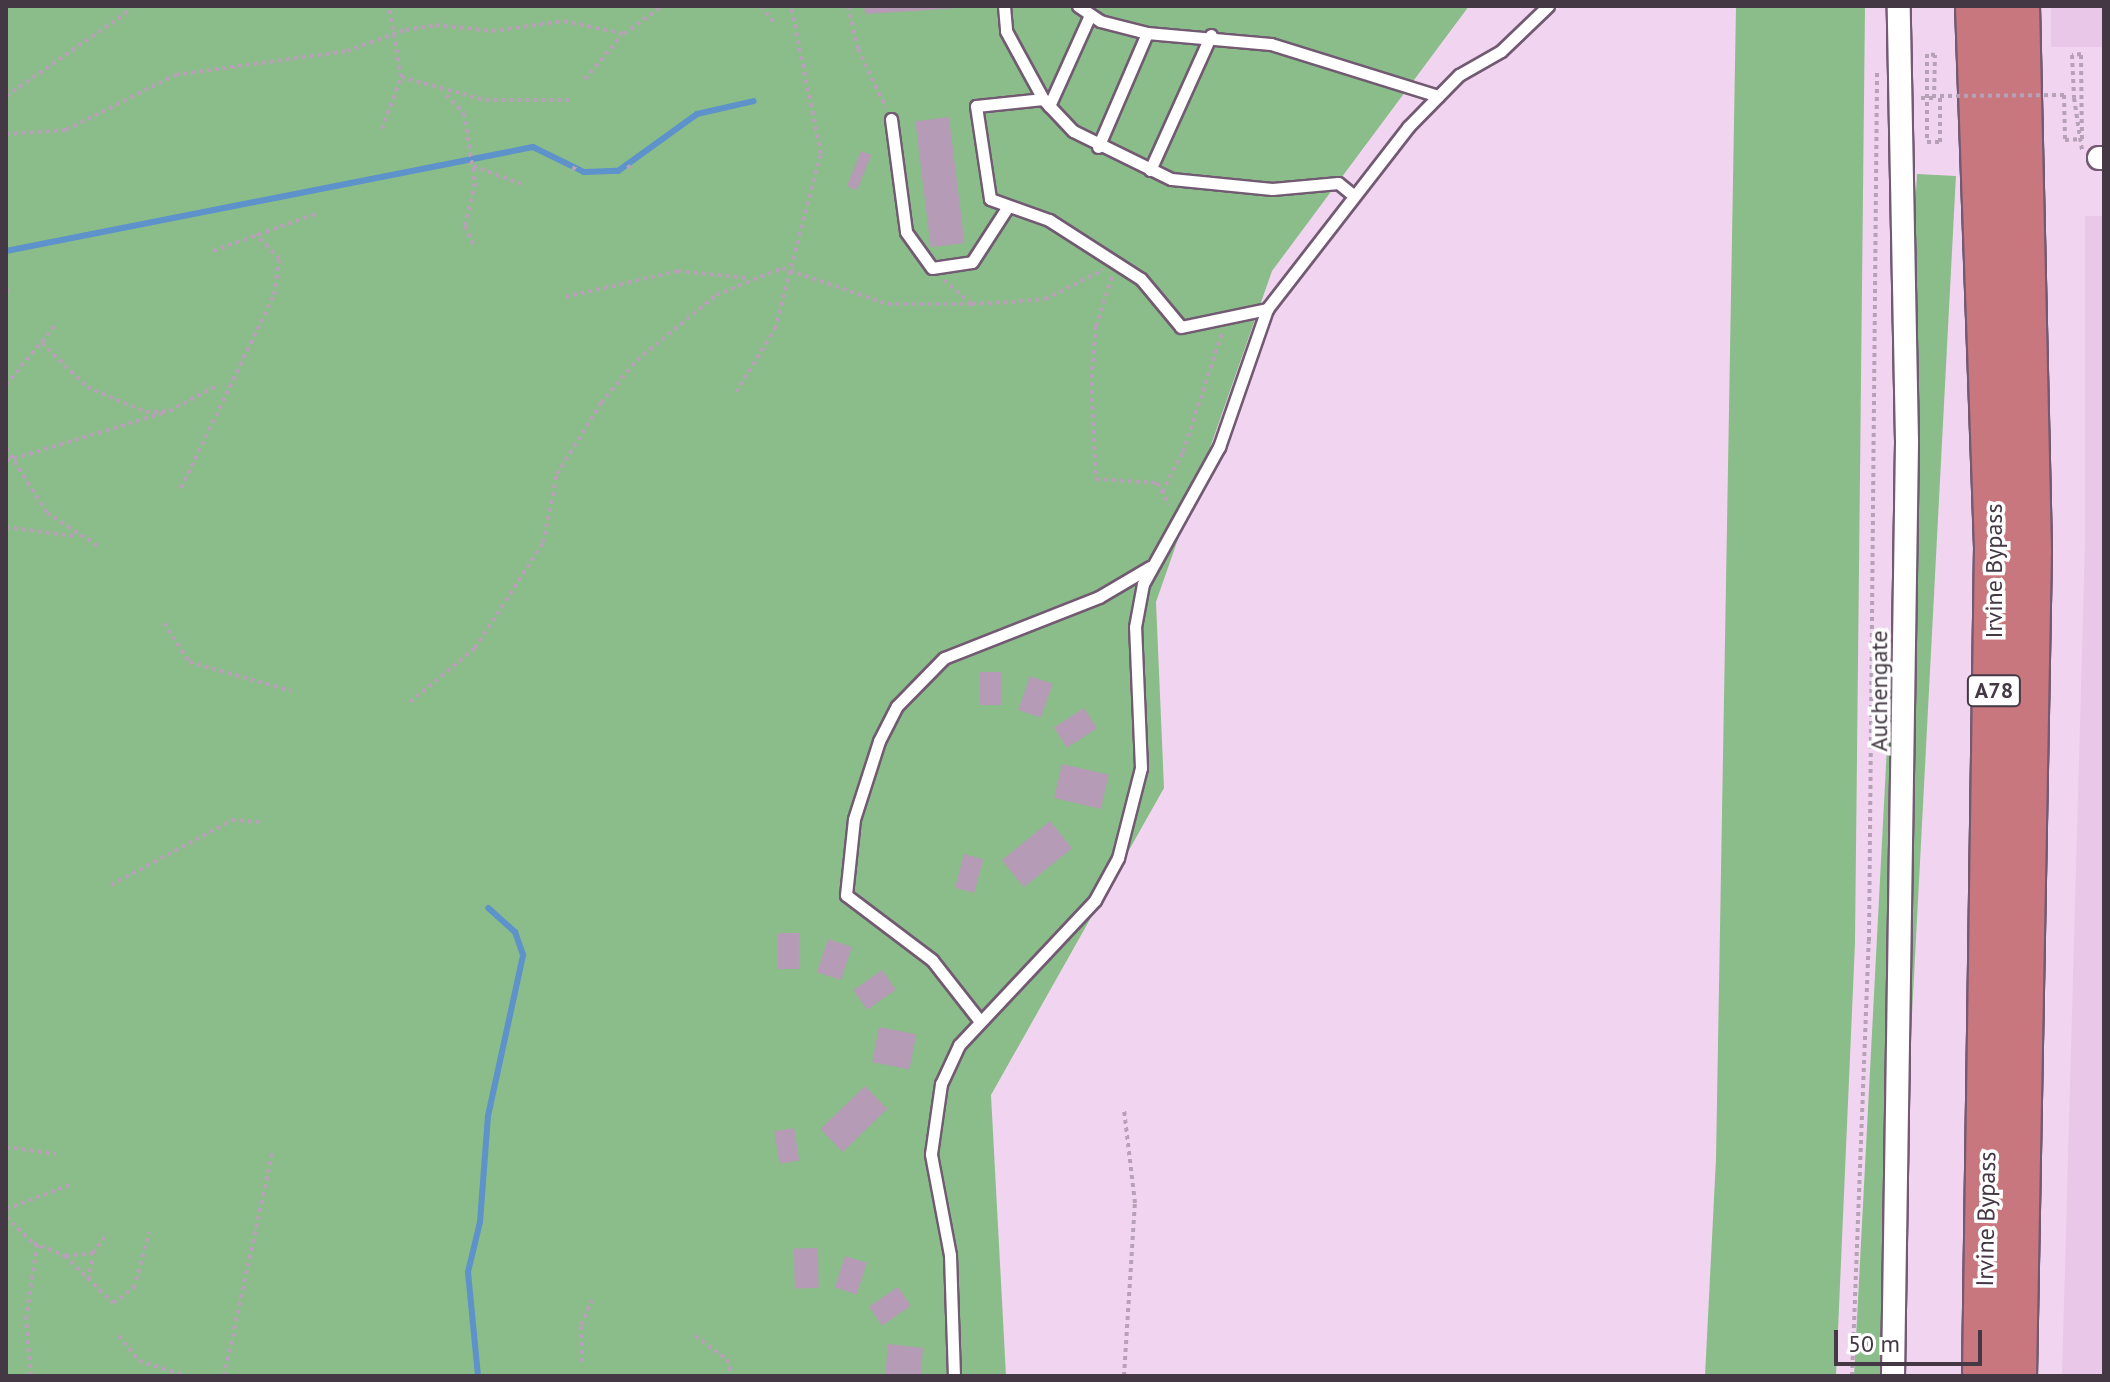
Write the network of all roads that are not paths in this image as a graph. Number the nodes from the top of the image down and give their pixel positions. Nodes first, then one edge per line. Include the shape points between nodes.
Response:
1 (1004, 6) edge
2 (1078, 6) edge
3 (1548, 6) edge
4 (1899, 6) edge
5 (1977, 6) edge
6 (2018, 6) edge
7 (1090, 15) junction
8 (1147, 33) junction
9 (1211, 35) junction
10 (1438, 96) junction
11 (1046, 102) junction
12 (891, 119) road end
13 (1098, 147) junction
14 (1150, 170) junction
15 (1353, 195) junction
16 (1007, 208) junction
17 (1267, 309) junction
18 (1151, 567) junction
19 (979, 1020) junction
20 (954, 1376) edge
21 (1893, 1376) edge
22 (1984, 1376) edge
23 (2015, 1376) edge

1 - 11 lane via 1006,31
2 - 7 lane
3 - 10 lane
4 - 21 street, Auchengate via 1907,457
5 - 22 highway, Irvine Bypass / A78 via 1996,548
6 - 23 highway, Irvine Bypass / A78 via 2030,551
7 - 8 lane
7 - 11 lane
8 - 9 lane
8 - 13 lane
9 - 10 lane via 1271,44
9 - 14 lane
10 - 15 lane
11 - 13 lane
11 - 16 lane via 976,106 981,172 990,199
12 - 16 lane via 906,232 932,268 972,262
13 - 14 lane
14 - 15 lane via 1226,187 1338,183
15 - 17 lane
16 - 17 lane via 1049,220 1141,279 1181,327
17 - 18 lane via 1219,447
18 - 19 lane via 1135,627 1141,768 1118,858 1095,900
18 - 19 lane via 1099,597 944,658 897,706 874,755 854,819 846,895 932,960
19 - 20 lane via 959,1045 930,1124 950,1255

